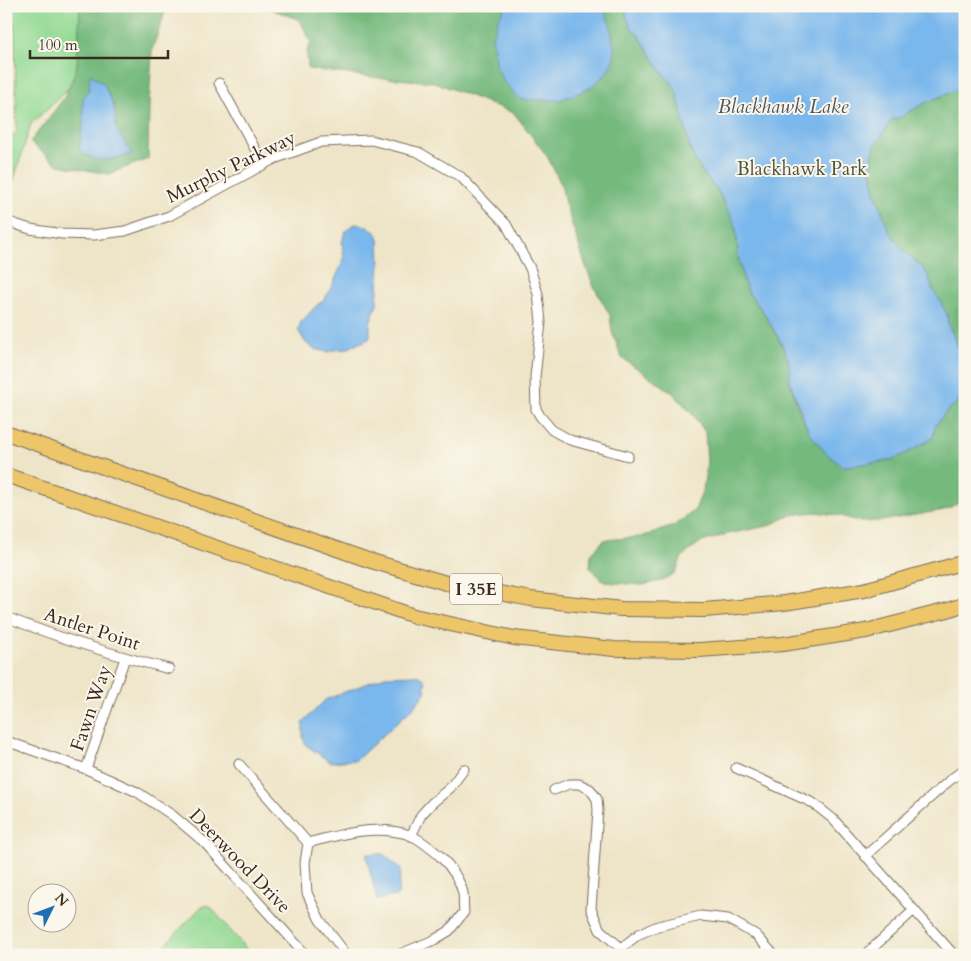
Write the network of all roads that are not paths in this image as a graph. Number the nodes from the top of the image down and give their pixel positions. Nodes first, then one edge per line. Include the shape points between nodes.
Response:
1 (219, 83) dead end
2 (264, 165) junction
3 (6, 220) edge
4 (6, 432) edge
5 (628, 456) dead end
6 (6, 475) edge
7 (965, 562) edge
8 (965, 604) edge
9 (6, 617) edge
10 (125, 658) junction
11 (169, 669) dead end
12 (6, 742) edge
13 (239, 764) dead end
14 (736, 768) dead end
15 (464, 769) dead end
16 (965, 769) edge
17 (86, 770) junction
18 (554, 790) dead end
19 (411, 836) junction
20 (308, 843) junction
21 (865, 856) junction
22 (914, 910) junction
23 (618, 951) edge
24 (306, 955) edge
25 (346, 955) edge
26 (398, 955) edge
27 (774, 955) edge
28 (866, 955) edge
29 (954, 955) edge

1 - 2 street
2 - 3 street, Murphy Parkway via 169,216 125,231 94,235 62,234 30,229
2 - 5 street, Murphy Parkway via 321,142 371,140 418,152 461,178 506,224 530,268 538,294 541,322 535,377 536,409 540,416 552,430 570,440
4 - 7 highway, I 35E via 368,560 446,583 531,599 622,609 704,610 784,603 864,590
6 - 8 highway, I 35E via 414,616 514,638 614,649 699,650 773,645 866,631
9 - 10 street, Antler Point
10 - 11 street, Antler Point
10 - 17 street, Fawn Way
12 - 17 street, Deerwood Drive
13 - 20 street
14 - 21 street via 813,803
15 - 19 street via 450,788 421,815
16 - 21 street
17 - 24 street, Deerwood Drive via 137,792 172,815 204,842
18 - 23 street via 568,784 579,784 590,789 597,799 591,909 600,930
19 - 20 street via 388,831 363,831
19 - 26 street via 434,850 451,868 462,892 464,912 449,931
20 - 25 street via 305,863 307,894 320,920
21 - 22 street
22 - 28 street
22 - 29 street
23 - 27 street via 639,934 701,916 728,919 756,935

